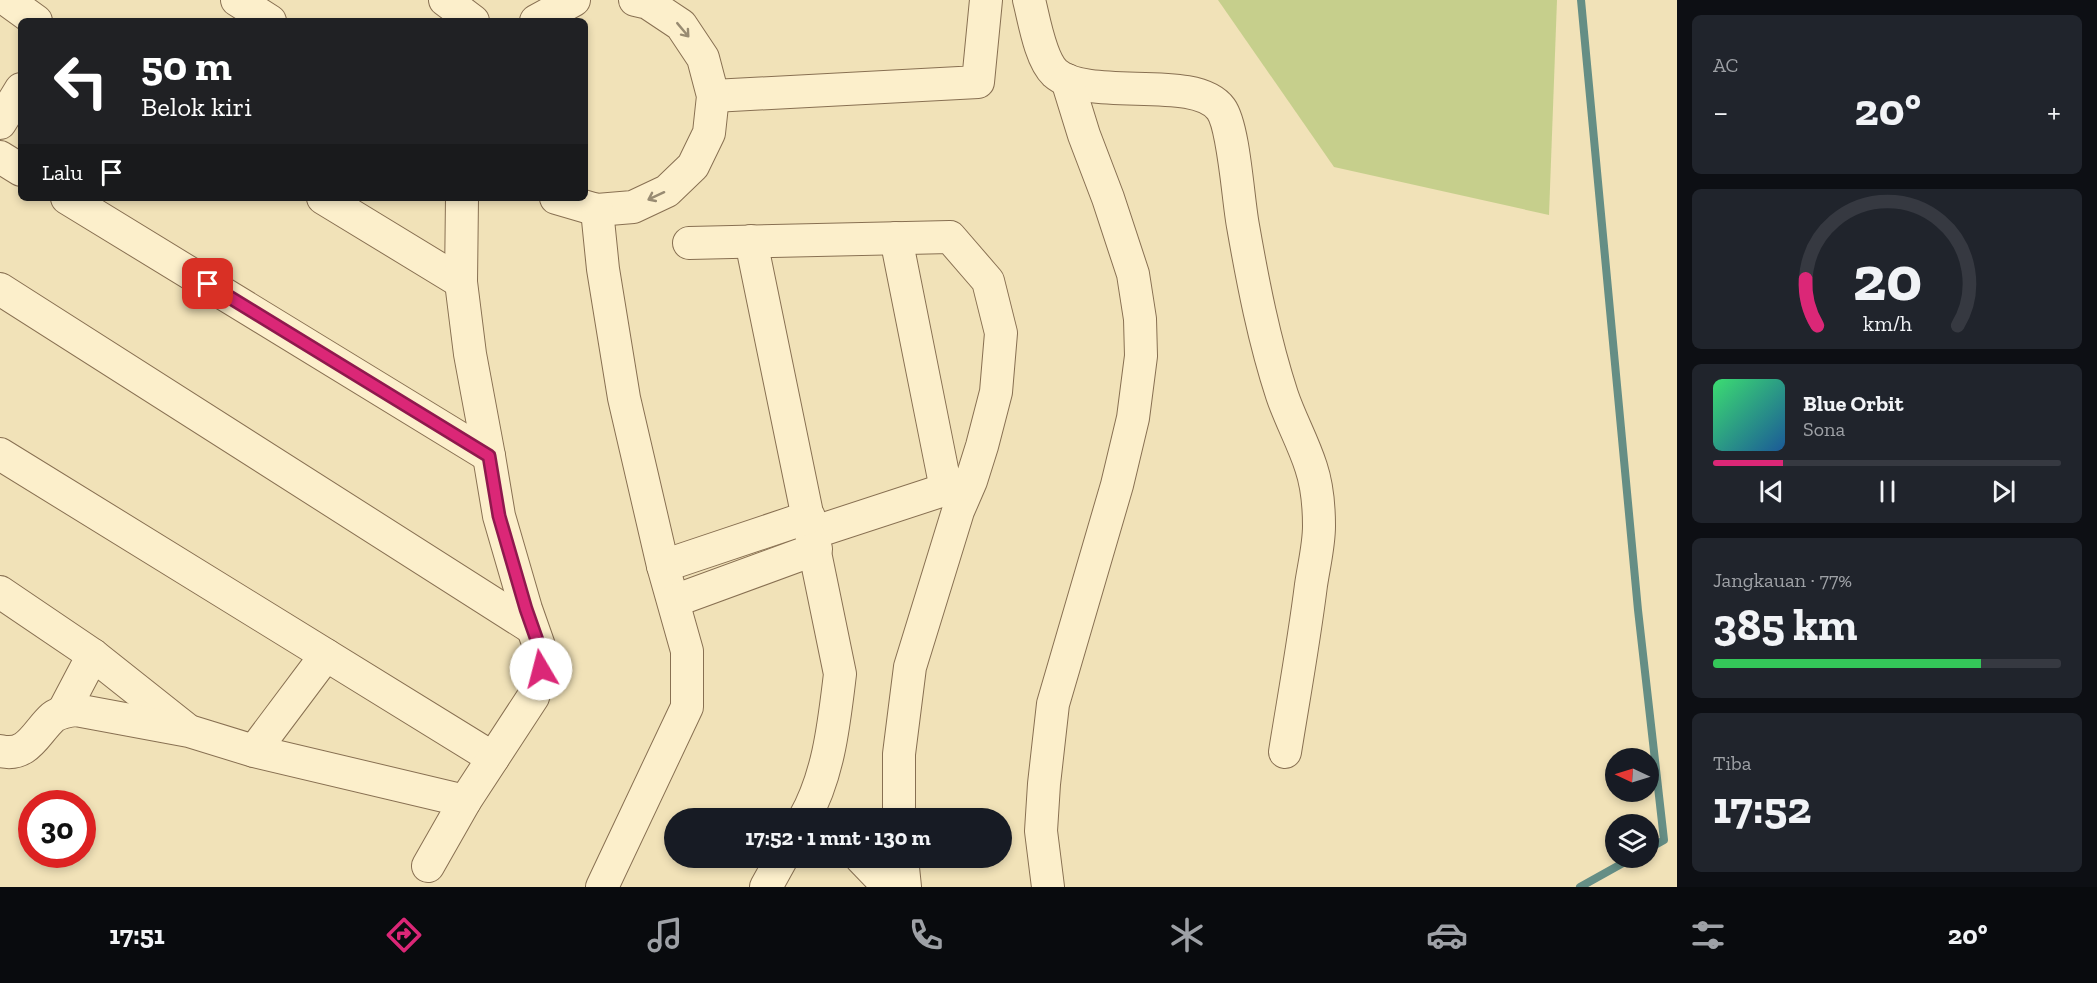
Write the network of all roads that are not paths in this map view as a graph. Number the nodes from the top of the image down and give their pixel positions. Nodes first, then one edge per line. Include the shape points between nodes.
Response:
1 (237, 0) edge
2 (445, 0) edge
3 (574, 0) edge
4 (635, 0) edge
5 (986, 0) edge
6 (1029, 0) edge
7 (265, 18) edge
8 (469, 18) edge
9 (541, 18) edge
10 (1067, 80) junction
11 (18, 94) edge
12 (713, 96) junction
13 (0, 123) edge
14 (0, 157) edge
15 (18, 168) edge
16 (72, 201) edge
17 (328, 201) edge
18 (462, 201) edge
19 (566, 201) edge
20 (597, 210) junction
21 (896, 238) junction
22 (752, 241) junction
23 (689, 243) dead end
24 (461, 282) junction
25 (0, 289) edge
26 (0, 454) edge
27 (489, 456) junction
28 (958, 485) junction
29 (812, 533) junction
30 (663, 566) junction
31 (0, 592) edge
32 (674, 601) junction
33 (532, 628) junction
34 (93, 655) junction
35 (326, 655) junction
36 (63, 712) junction
37 (189, 731) junction
38 (0, 751) edge
39 (254, 751) junction
40 (1285, 752) dead end
41 (493, 759) junction
42 (465, 801) junction
43 (815, 808) edge
44 (899, 808) edge
45 (428, 866) dead end
46 (776, 868) edge
47 (871, 868) edge
48 (903, 868) edge
49 (602, 887) edge
50 (766, 887) edge
51 (889, 887) edge
52 (905, 887) edge
53 (1048, 887) edge

1 - 7 street
2 - 8 street
3 - 9 street
4 -> 12 street via 648,3 681,25 704,58
5 - 12 street via 978,82
6 - 10 street via 1046,58 1054,72
10 - 40 street via 1096,87 1147,88 1207,98 1221,109 1230,135 1255,294 1282,396 1312,468 1317,496 1319,528 1310,600
10 - 53 street via 1133,274 1141,356 1133,418 1117,485 1053,704 1041,831
11 - 13 street
12 -> 20 street via 709,133 693,165 667,191 633,207
14 - 15 street
16 - 27 street
17 - 24 street
18 - 24 street
19 - 20 street
20 - 30 street via 624,398
21 - 22 street
21 - 28 street
21 - 28 street via 950,237 988,281 1001,333 996,392 982,446
22 - 23 street
22 - 29 street
24 - 27 street
25 - 33 street
26 - 35 street
27 - 33 street via 499,516
28 - 29 street
28 - 44 street via 958,511 910,667 899,754
29 - 30 street
29 - 32 street
29 - 43 street via 840,674 832,743
30 - 32 street
31 - 34 street
32 - 49 street via 687,651 687,707
33 - 41 street via 539,646 538,684
34 - 36 street
34 - 37 street
35 - 39 street
35 - 41 street
36 - 37 street via 76,710
36 - 38 street via 53,717 25,749
37 - 39 street
39 - 42 street
41 - 42 street
42 - 45 street
46 - 50 street
47 - 51 street
48 - 52 street

